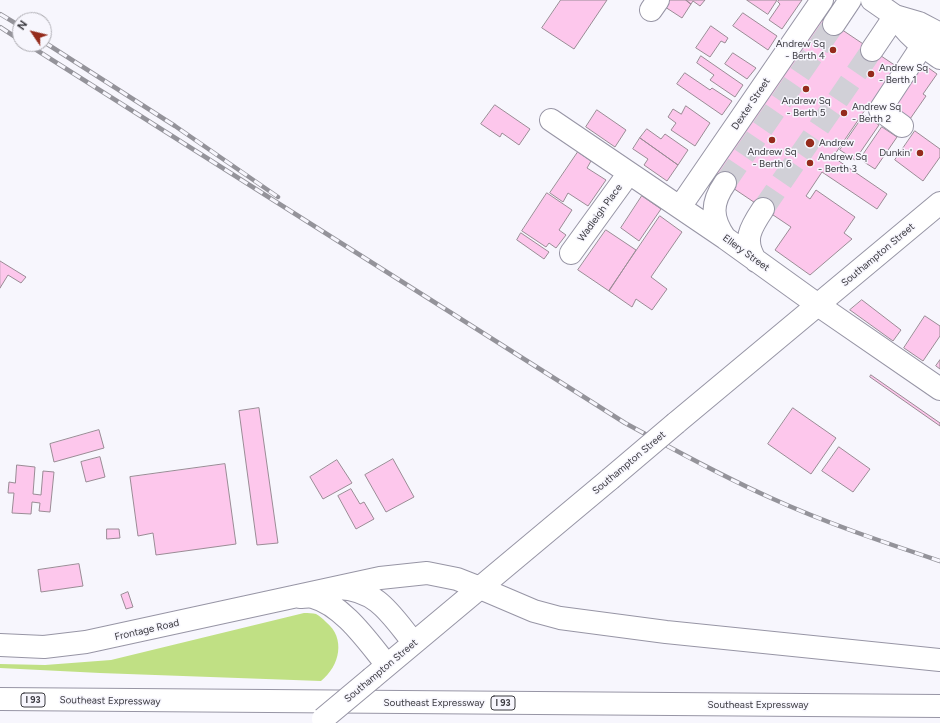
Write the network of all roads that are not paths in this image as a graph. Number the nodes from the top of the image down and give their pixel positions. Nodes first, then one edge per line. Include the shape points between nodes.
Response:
1 (822, 0) edge
2 (850, 0) edge
3 (872, 0) edge
4 (895, 16) junction
5 (834, 24) tunnel mouth
6 (940, 34) edge
7 (922, 46) junction
8 (872, 50) tunnel mouth
9 (940, 58) edge
10 (551, 120) dead end
11 (902, 126) dead end
12 (629, 173) junction
13 (725, 183) tunnel mouth
14 (940, 203) edge
15 (680, 208) junction
16 (763, 209) tunnel mouth
17 (726, 238) junction
18 (572, 253) dead end
19 (756, 261) junction
20 (818, 305) junction
21 (940, 389) edge
22 (334, 587) junction
23 (480, 588) junction
24 (293, 597) junction
25 (414, 643) junction
26 (0, 645) edge
27 (940, 660) edge
28 (379, 672) junction
29 (0, 684) edge
30 (0, 699) edge
31 (66, 700) junction
32 (940, 706) edge
33 (318, 723) edge

1 - 15 main road, Dexter Street
2 - 5 main road
3 - 4 main road
4 - 6 main road via 919,23
4 - 7 main road via 904,30
4 - 8 main road
7 - 9 main road
7 - 11 main road via 880,110
10 - 12 main road, Ellery Street
12 - 15 main road, Ellery Street
12 - 18 main road, Wadleigh Place
13 - 17 main road via 716,198 715,211 717,225
14 - 20 main road, Southampton Street
15 - 17 main road, Ellery Street
16 - 19 main road via 748,237
17 - 19 main road, Ellery Street
19 - 20 main road, Ellery Street
20 - 21 main road, Ellery Street
20 - 23 main road, Southampton Street, bridge
22 - 23 main road, Frontage Road via 426,573 458,578
22 - 24 main road, Frontage Road
22 - 25 main road via 355,590 375,599
23 - 25 main road, Southampton Street
23 - 27 main road, Frontage Road via 534,611 560,618 666,632
24 - 26 main road, Frontage Road via 86,642 44,647
24 - 28 main road, Frontage Road via 311,596 336,609 363,636
25 - 28 main road, Southampton Street
28 - 33 main road, Southampton Street, bridge
29 - 31 main road
30 - 31 main road, Southeast Expressway / I 93
31 - 32 main road, Southeast Expressway / I 93

